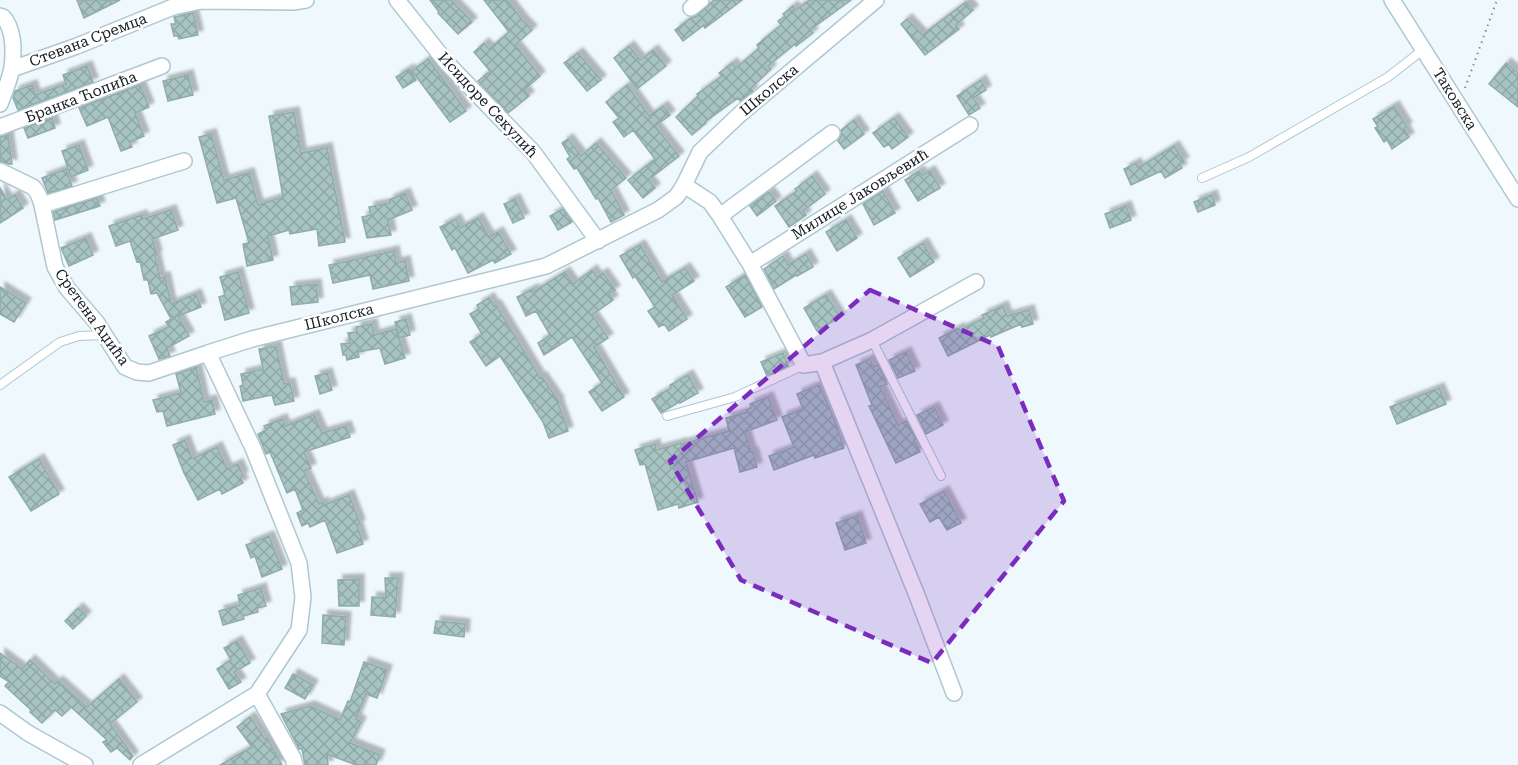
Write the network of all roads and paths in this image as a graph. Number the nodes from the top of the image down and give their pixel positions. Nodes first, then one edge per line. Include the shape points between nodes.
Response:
1 (306, 0) edge
2 (398, 0) edge
3 (876, 0) edge
4 (1392, 0) edge
5 (1497, 0) edge
6 (0, 16) edge
7 (1424, 49) junction
8 (162, 66) dead end
9 (12, 69) junction
10 (1457, 102) junction
11 (0, 104) edge
12 (970, 125) dead end
13 (0, 127) edge
14 (832, 133) dead end
15 (183, 161) dead end
16 (0, 171) edge
17 (1202, 178) dead end
18 (684, 185) junction
19 (1518, 200) edge
20 (42, 205) junction
21 (720, 216) junction
22 (598, 241) junction
23 (750, 264) junction
24 (976, 282) dead end
25 (105, 334) junction
26 (872, 340) junction
27 (208, 353) junction
28 (822, 362) junction
29 (804, 365) junction
30 (0, 385) edge
31 (668, 416) dead end
32 (940, 476) dead end
33 (954, 693) dead end
34 (257, 694) junction
35 (0, 713) edge
36 (85, 765) edge
37 (141, 765) edge
38 (295, 765) edge

1 - 9 street, Стевана Сремца via 190,3
2 - 22 street, Исидоре Секулић via 447,63 533,152
3 - 18 street, Школска via 700,152
4 - 7 street, Таковска
5 - 10 path via 1463,96
6 - 9 street via 6,20 11,35
7 - 10 street, Таковска
7 - 17 lane via 1388,77 1249,157
8 - 13 street, Бранка Ћопића
9 - 11 street
10 - 19 street, Таковска
12 - 23 street, Милице Јаковљевић
14 - 21 street
15 - 20 street
16 - 20 street, Сретена Аџића via 33,187
18 - 21 street via 710,202
18 - 22 street, Школска via 676,197 658,210
20 - 25 street, Сретена Аџића via 55,267
21 - 23 street
22 - 27 street, Школска via 546,266
23 - 29 street
24 - 26 street
25 - 27 street, Сретена Аџића via 125,367 136,372 149,373
25 - 30 lane via 60,342
26 - 28 street
26 - 32 lane
27 - 34 street via 253,448 299,563 303,597 299,630
28 - 29 street
28 - 33 street
29 - 31 lane via 735,397
34 - 37 street
34 - 38 street
35 - 36 street via 28,734

